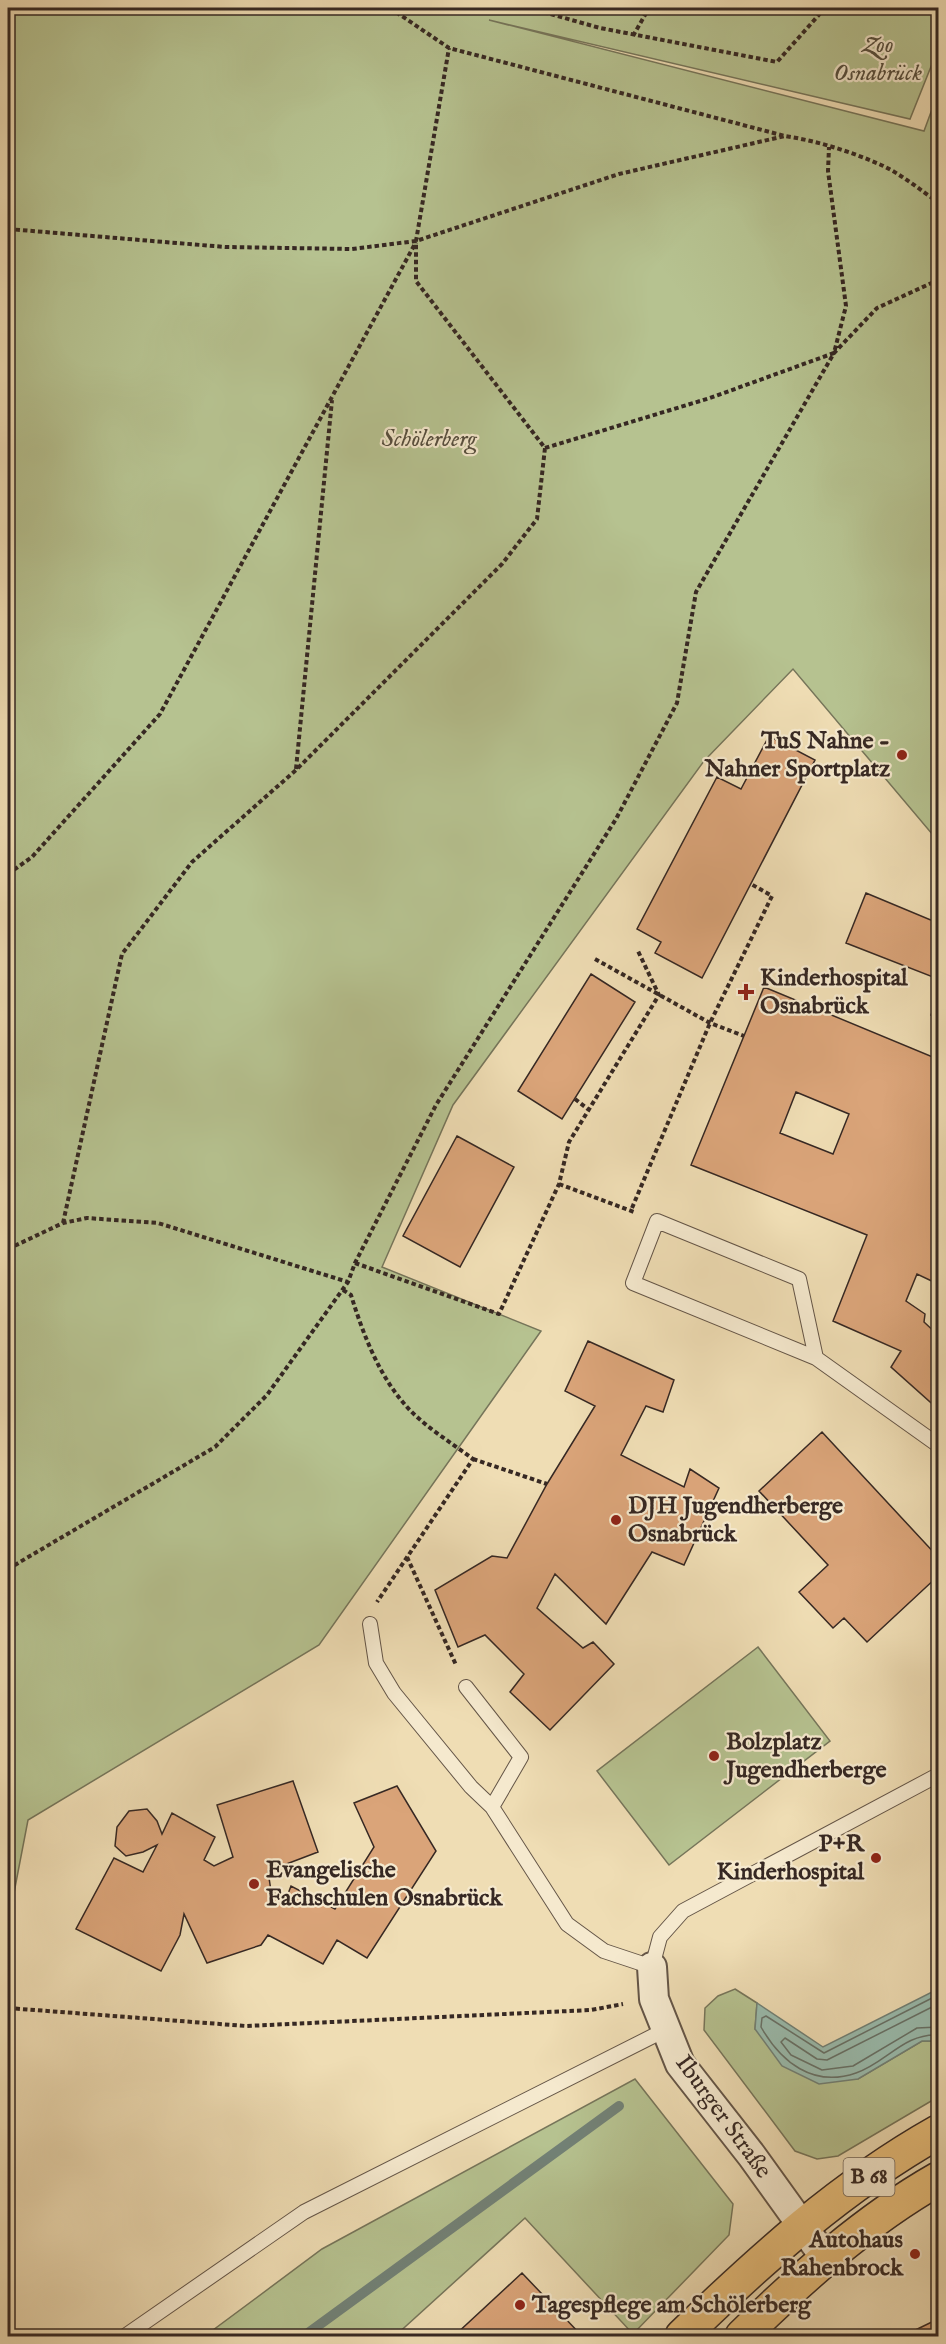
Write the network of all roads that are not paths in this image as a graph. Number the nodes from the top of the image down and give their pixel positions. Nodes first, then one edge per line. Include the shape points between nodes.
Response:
1 (816, 1358) junction
2 (939, 1445) edge
3 (370, 1624) road end
4 (466, 1687) road end
5 (939, 1775) edge
6 (492, 1807) junction
7 (652, 1967) junction
8 (665, 2030) junction
9 (939, 2132) edge
10 (939, 2179) edge
11 (801, 2226) junction
12 (826, 2259) junction
13 (124, 2337) edge
14 (682, 2337) edge
15 (742, 2337) edge

1 - 1 lane via 799,1280 657,1221 633,1283
1 - 2 lane
3 - 6 lane via 376,1663 394,1693
4 - 6 lane via 521,1757
5 - 7 lane via 683,1911 660,1936
6 - 7 lane via 567,1924 604,1951
7 - 8 street, Iburger Straße via 654,1999
8 - 11 street, Iburger Straße via 680,2064
8 - 13 lane via 304,2212
9 - 11 main road, B 68 via 901,2153
10 - 12 main road, B 68
11 - 12 street, Iburger Straße
11 - 14 main road, B 68
12 - 15 main road, B 68

